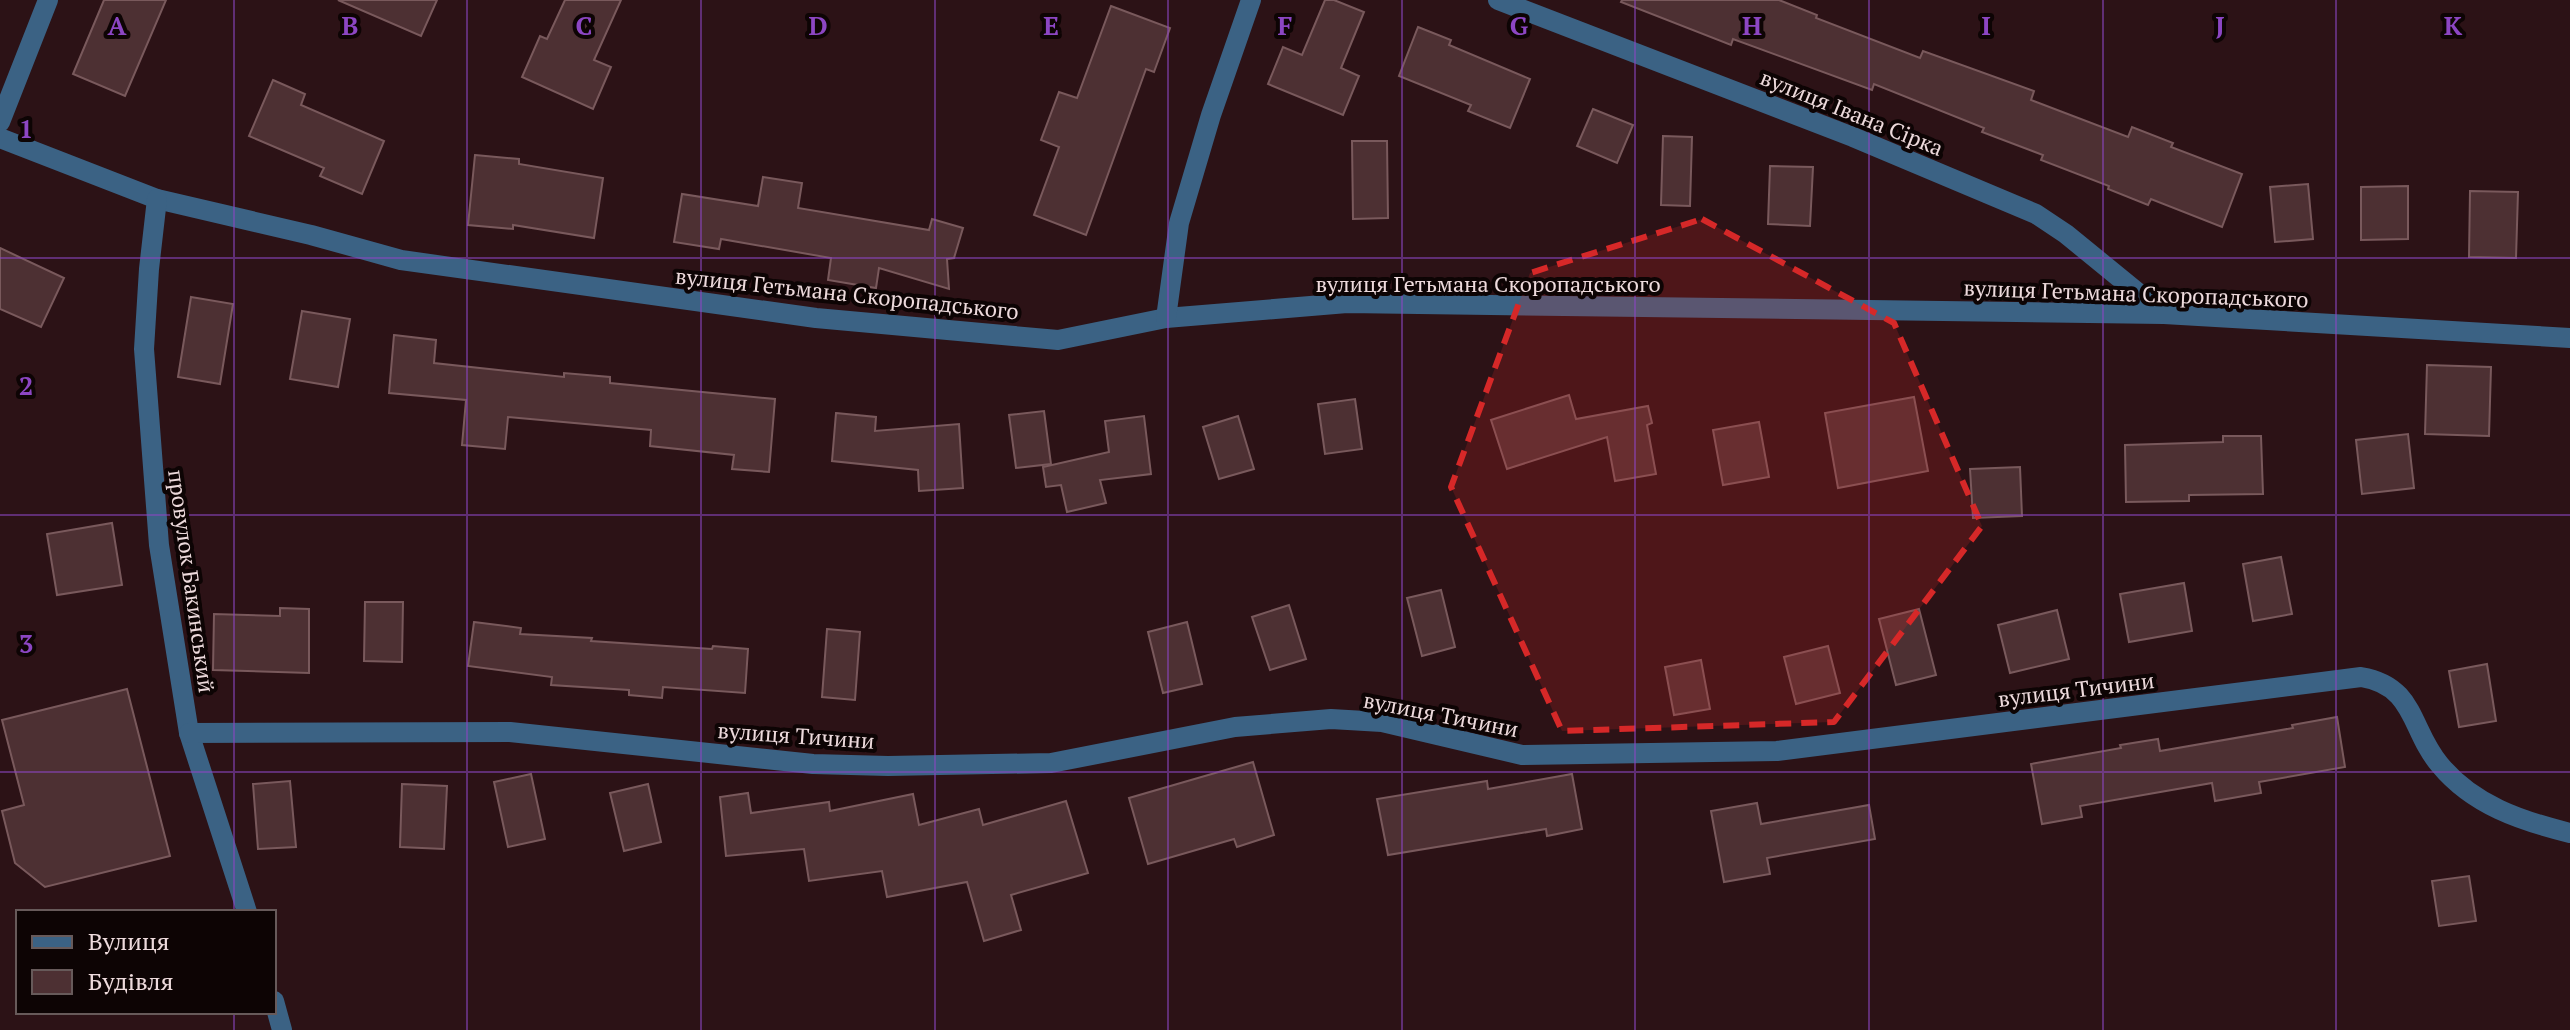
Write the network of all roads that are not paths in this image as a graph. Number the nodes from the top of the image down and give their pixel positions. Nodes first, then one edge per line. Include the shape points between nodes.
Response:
1 (48, 0) edge
2 (1251, 0) edge
3 (1498, 0) edge
4 (0, 122) edge
5 (0, 138) edge
6 (157, 199) junction
7 (2164, 314) junction
8 (1166, 318) junction
9 (2570, 338) edge
10 (189, 733) junction
11 (2570, 833) edge
12 (246, 910) edge
13 (276, 1008) edge
14 (282, 1030) edge

1 - 4 street
2 - 8 street via 1179,223
3 - 7 street, вулиця Івана Сірка via 2036,214
5 - 6 street, вулиця Гетьмана Скоропадського
6 - 8 street, вулиця Гетьмана Скоропадського via 401,260 816,318 1058,340
6 - 10 street, провулок Бакинський via 144,349 159,545
7 - 8 street, вулиця Гетьмана Скоропадського via 1347,303
7 - 9 street, вулиця Гетьмана Скоропадського
10 - 11 street, вулиця Тичини via 510,732 813,764 888,766 1051,763 1235,727 1331,719 1382,722 1522,755 1777,751 2361,677 2388,684 2403,698 2440,765 2464,788 2524,821
10 - 12 street, провулок Бакинський
13 - 14 street

